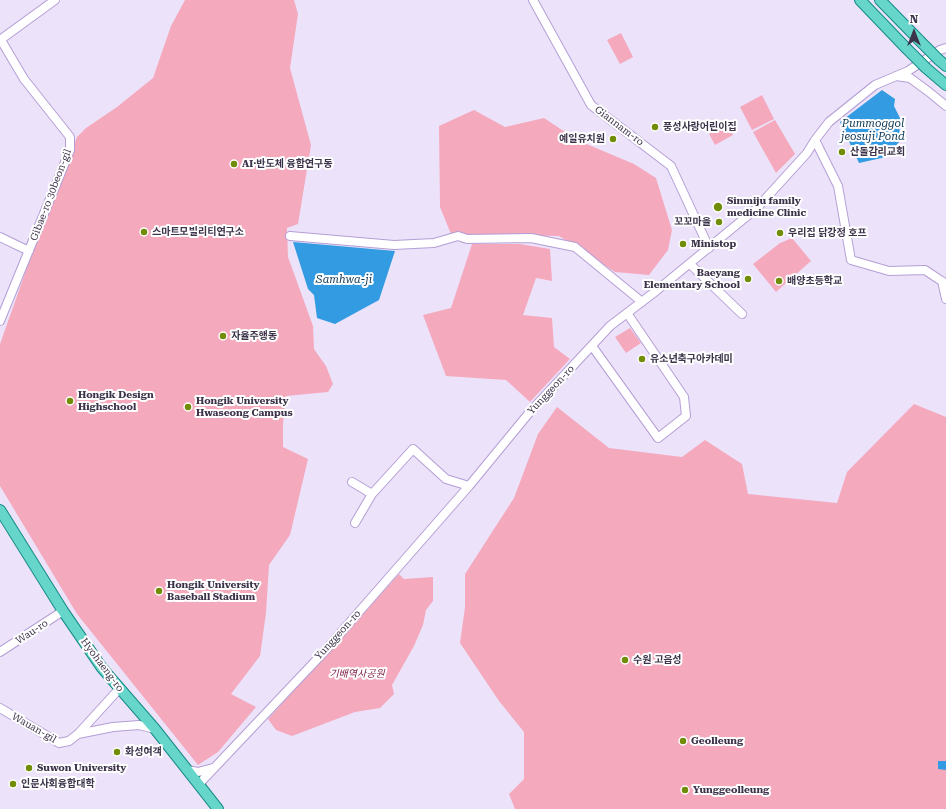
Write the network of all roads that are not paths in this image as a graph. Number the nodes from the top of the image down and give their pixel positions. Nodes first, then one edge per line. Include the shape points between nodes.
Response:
1 (55, 0) edge
2 (534, 0) edge
3 (860, 0) edge
4 (880, 0) edge
5 (0, 40) edge
6 (946, 48) edge
7 (943, 63) edge
8 (896, 76) junction
9 (946, 86) edge
10 (946, 106) edge
11 (815, 140) junction
12 (290, 236) dead end
13 (0, 237) edge
14 (709, 248) junction
15 (29, 251) junction
16 (690, 264) junction
17 (944, 282) edge
18 (946, 299) edge
19 (642, 302) junction
20 (627, 313) junction
21 (742, 314) dead end
22 (0, 321) edge
23 (592, 346) junction
24 (352, 482) dead end
25 (469, 486) junction
26 (372, 494) junction
27 (0, 510) edge
28 (354, 523) dead end
29 (63, 611) junction
30 (0, 652) edge
31 (119, 689) junction
32 (0, 708) edge
33 (155, 729) junction
34 (78, 734) junction
35 (213, 768) junction
36 (187, 770) junction
37 (199, 784) junction
38 (218, 809) edge

1 - 5 street
2 - 14 street, Giannam-ro via 591,105 671,166
3 - 9 main road, bridge
4 - 7 main road, bridge
5 - 15 street, Gibae-ro 30beon-gil via 24,79 70,137 70,150
6 - 8 street, Yunggeon-ro
8 - 10 street via 910,78
8 - 11 street, Yunggeon-ro via 875,85 829,122
11 - 14 street, Yunggeon-ro via 808,153 757,208
11 - 17 street via 838,186 851,260 889,272 925,270
12 - 19 street via 394,245 434,243 458,236 467,239 531,238 575,247
13 - 15 street
14 - 16 street, Yunggeon-ro
15 - 22 street, Gibae-ro 30beon-gil
16 - 19 street, Yunggeon-ro
16 - 21 street
17 - 18 street
19 - 20 street, Yunggeon-ro
20 - 23 street, Yunggeon-ro via 610,326
20 - 23 street via 684,397 686,416 658,438
23 - 25 street, Yunggeon-ro via 529,413
24 - 26 street
25 - 26 street via 446,479 413,449
25 - 35 street, Yunggeon-ro via 324,653
26 - 28 street
27 - 29 main road, Hyohaeng-ro
29 - 30 street, Wau-ro
29 - 31 main road, Hyohaeng-ro
31 - 33 main road, Hyohaeng-ro
31 - 34 street, Wauan-gil
32 - 34 street, Wauan-gil via 60,743 69,741
33 - 34 street via 139,725
33 - 36 main road, Hyohaeng-ro
35 - 36 street via 201,771
35 - 37 street, Yunggeon-ro
36 - 37 main road, Hyohaeng-ro
37 - 38 main road, Hyohaeng-ro

